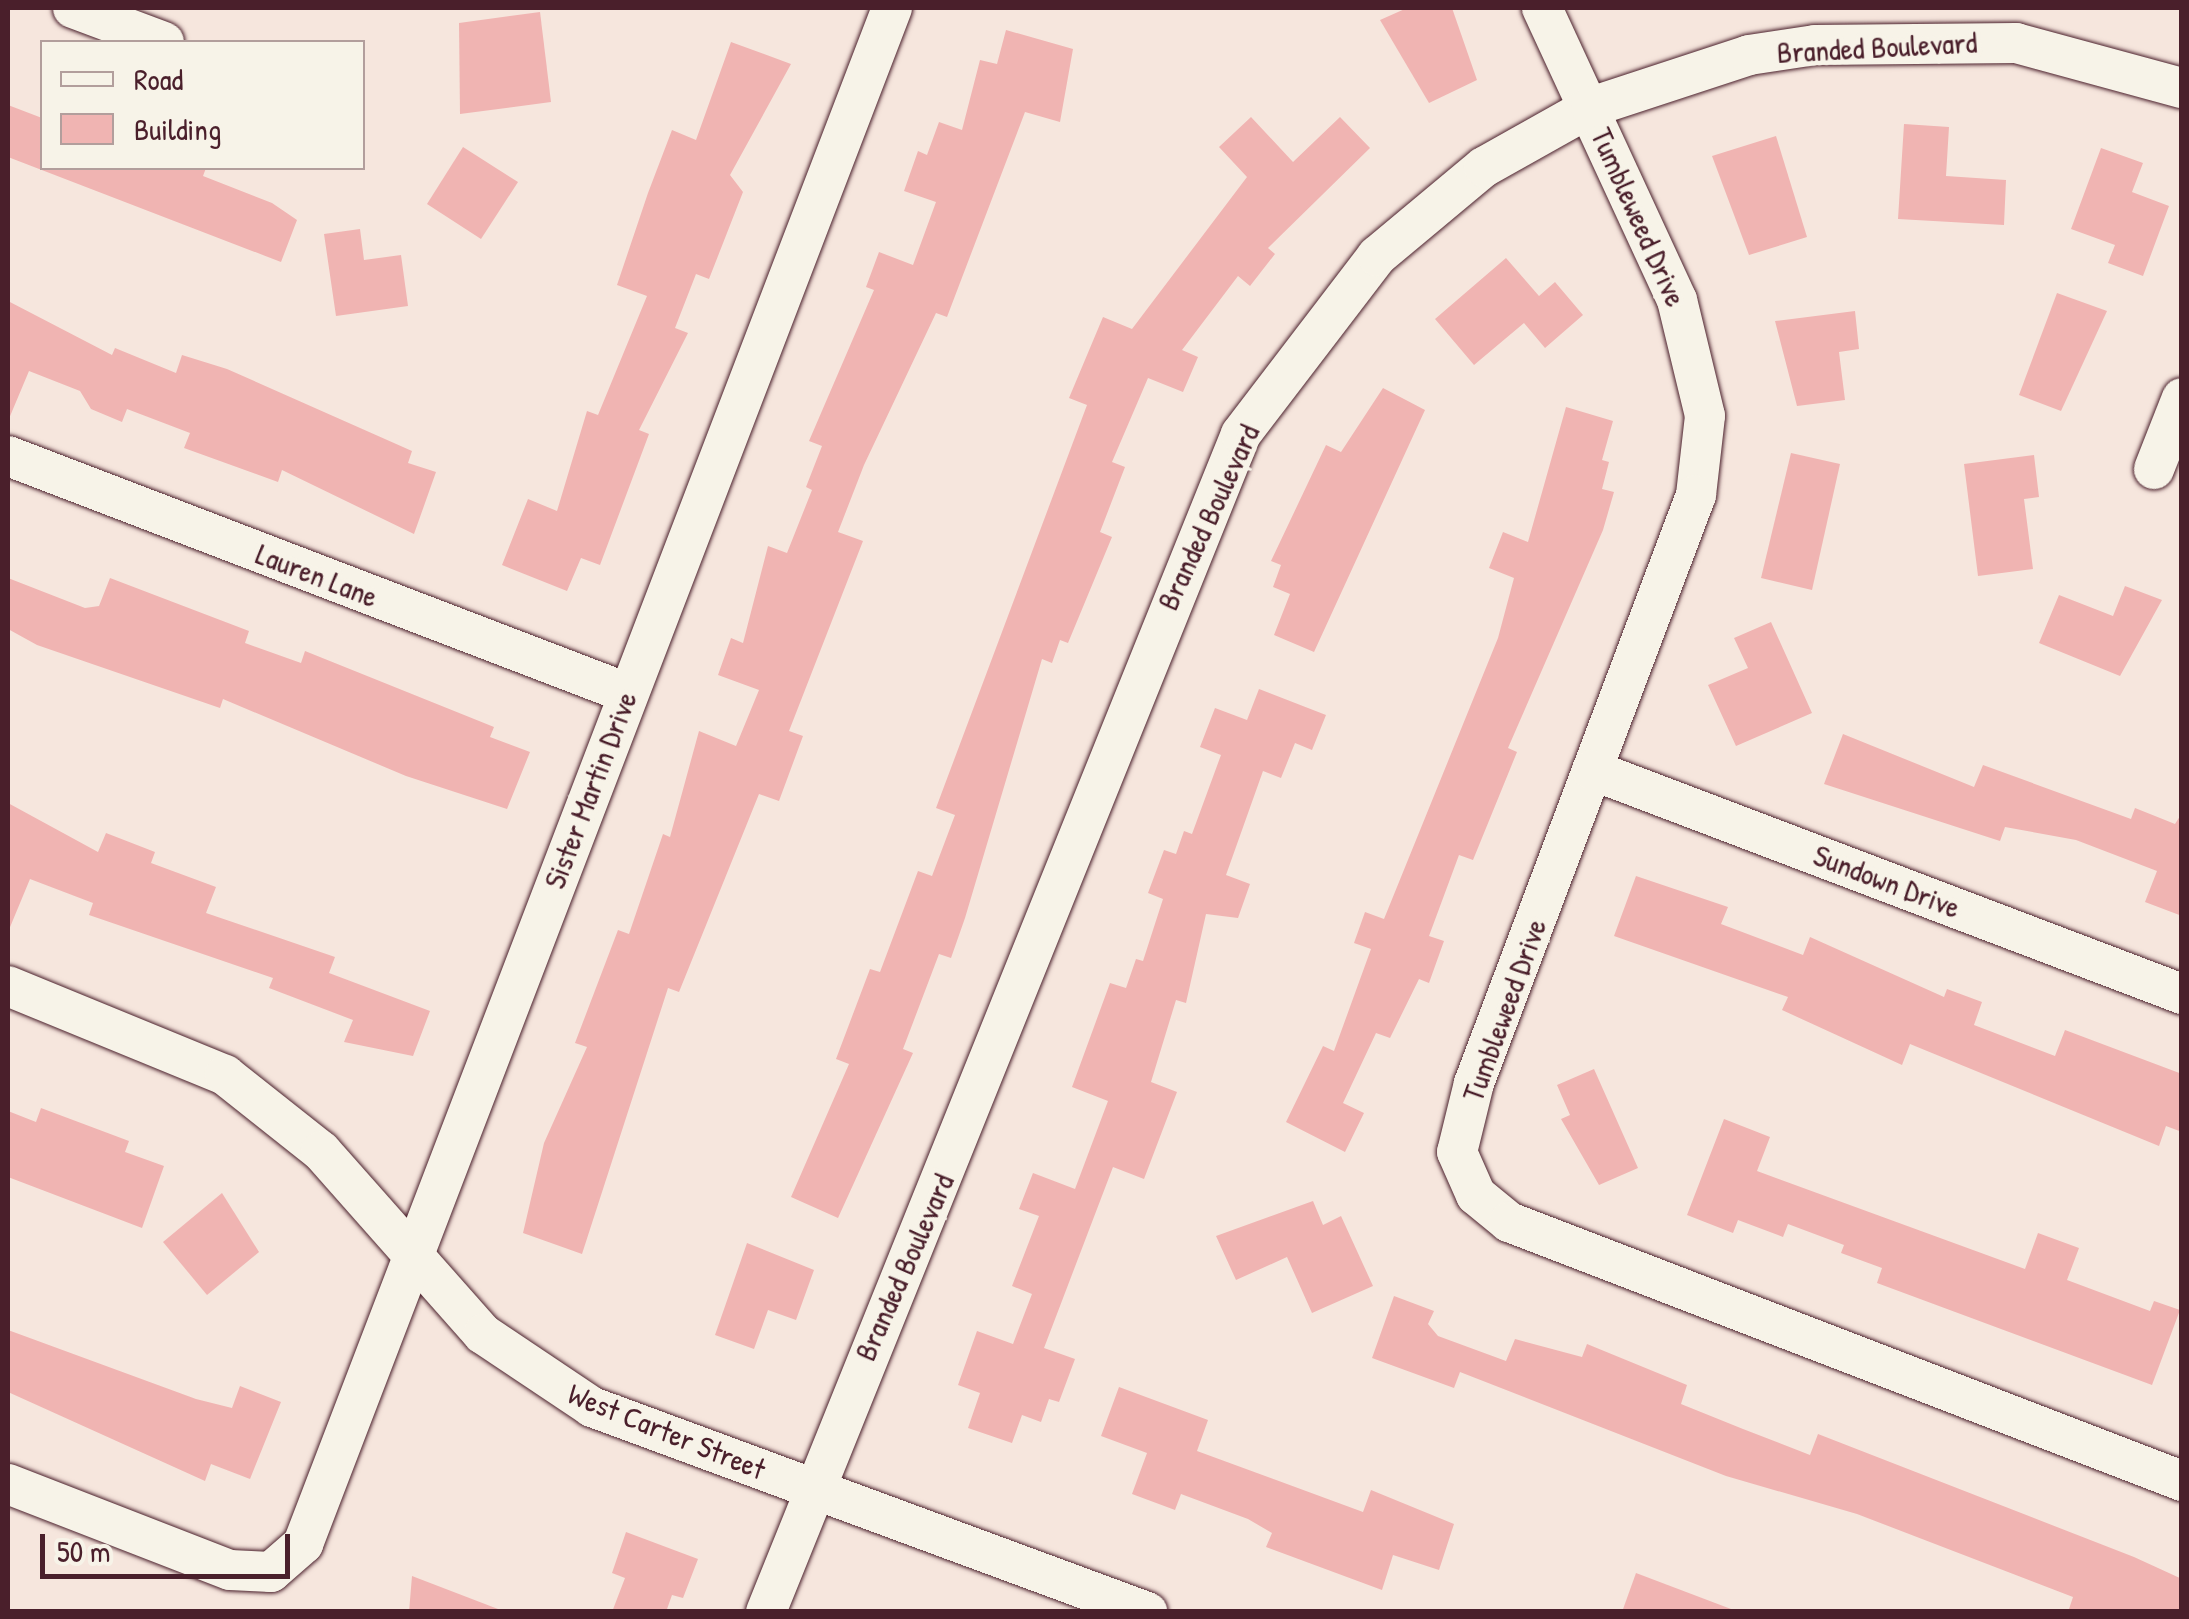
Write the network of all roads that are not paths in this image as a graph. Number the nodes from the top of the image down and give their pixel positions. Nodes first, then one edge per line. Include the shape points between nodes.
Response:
1 (73, 8) edge
2 (892, 8) edge
3 (1542, 8) edge
4 (159, 40) edge
5 (2182, 88) edge
6 (1591, 107) junction
7 (2182, 398) edge
8 (8, 456) edge
9 (2154, 470) dead end
10 (627, 693) junction
11 (1592, 770) junction
12 (8, 986) edge
13 (2182, 994) edge
14 (409, 1258) junction
15 (2182, 1481) edge
16 (8, 1484) edge
17 (813, 1490) junction
18 (766, 1612) edge
19 (1147, 1612) edge

1 - 4 street
2 - 10 street, Sister Martin Drive
3 - 6 street, Tumbleweed Drive
5 - 6 street, Branded Boulevard via 2122,66 1960,39 1749,55
6 - 11 street, Tumbleweed Drive via 1678,300 1705,416 1696,495
6 - 17 street, Branded Boulevard via 1484,167 1377,256 1241,434
7 - 9 street
8 - 10 street, Lauren Lane
10 - 14 street, Sister Martin Drive
11 - 13 street, Sundown Drive
11 - 15 street, Tumbleweed Drive via 1474,1084 1457,1152 1476,1195 1509,1222
12 - 14 street, West Carter Street via 226,1075 320,1151
14 - 16 street, Sister Martin Drive via 304,1544 280,1567 230,1570
14 - 17 street, West Carter Street via 482,1334 592,1407
17 - 18 street, Branded Boulevard
17 - 19 street, West Carter Street

